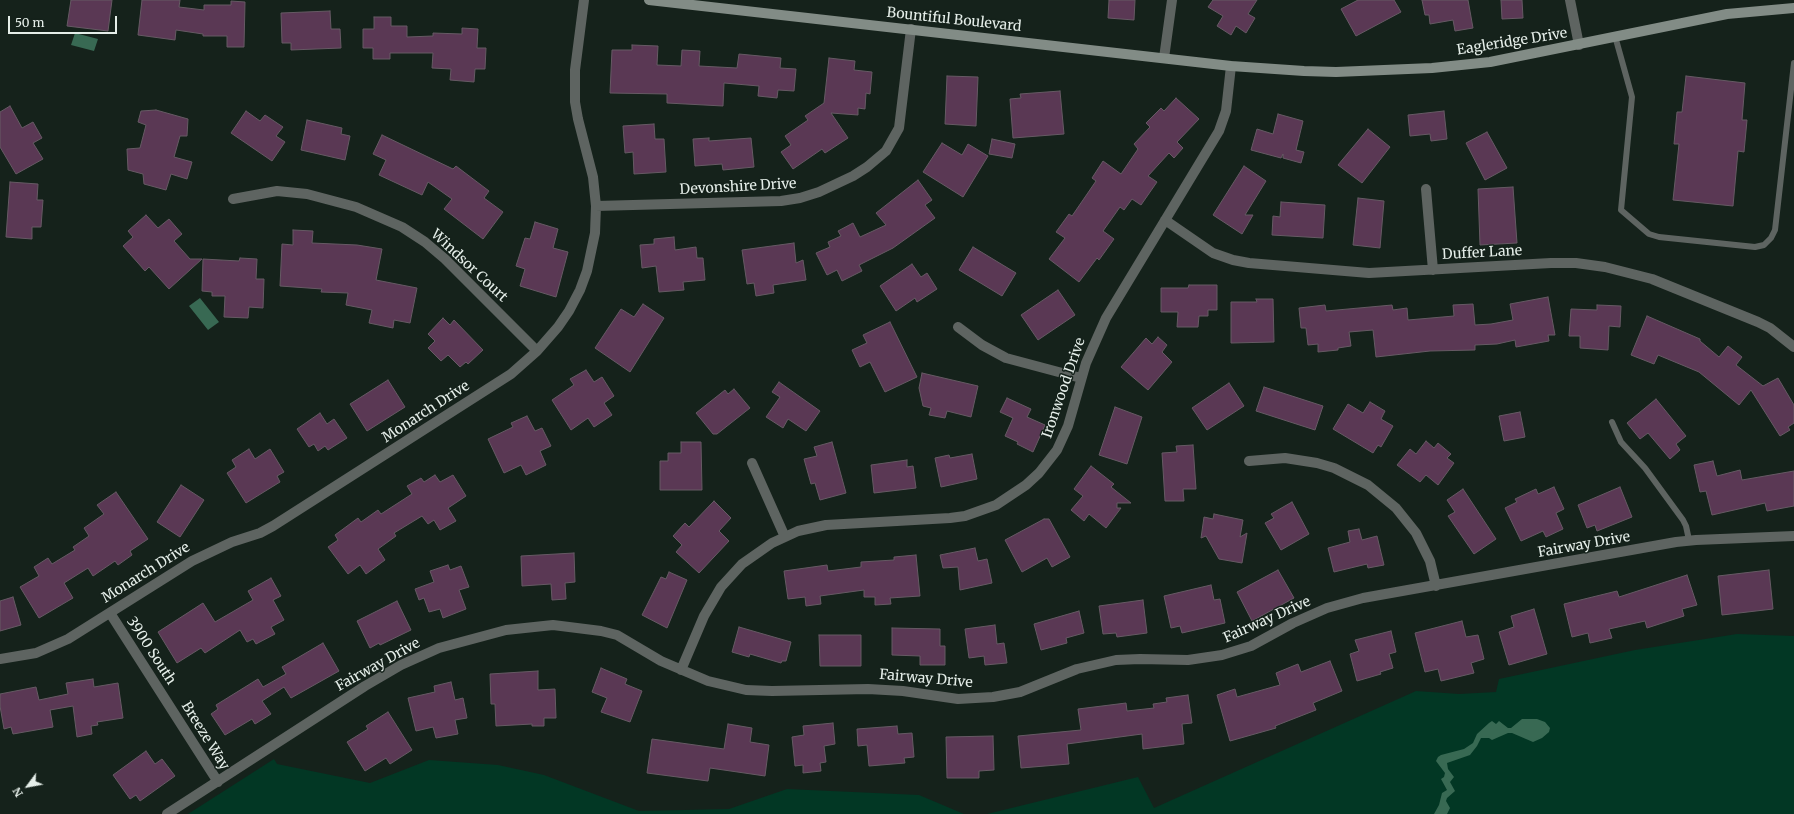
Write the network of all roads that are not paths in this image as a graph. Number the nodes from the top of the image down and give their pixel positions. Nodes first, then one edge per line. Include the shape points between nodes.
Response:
1 (584, 0) edge
2 (649, 0) edge
3 (1172, 0) edge
4 (1570, 0) edge
5 (1794, 8) edge
6 (911, 29) junction
7 (1615, 36) junction
8 (1579, 45) junction
9 (1164, 58) junction
10 (1794, 63) edge
11 (1231, 66) junction
12 (1426, 189) dead end
13 (232, 198) dead end
14 (596, 206) junction
15 (1165, 220) junction
16 (1432, 270) junction
17 (958, 327) dead end
18 (1794, 347) edge
19 (537, 351) junction
20 (1081, 378) junction
21 (1612, 422) dead end
22 (1249, 461) dead end
23 (752, 463) dead end
24 (1794, 536) edge
25 (785, 537) junction
26 (1689, 540) junction
27 (1436, 586) junction
28 (110, 613) junction
29 (0, 660) edge
30 (681, 670) junction
31 (169, 704) joint
32 (218, 782) junction
33 (167, 814) edge

1 - 14 street, Monarch Drive via 575,70 576,102 593,177
2 - 6 main road, Bountiful Boulevard
3 - 9 street
4 - 8 street
5 - 7 main road, Eagleridge Drive via 1727,14
6 - 9 main road, Bountiful Boulevard
6 - 14 street, Devonshire Drive via 899,128 886,151 853,176 819,192 781,201
7 - 8 main road, Eagleridge Drive
7 - 10 lane via 1632,97 1621,210 1643,230 1659,237 1755,247 1764,245 1771,238 1775,230
8 - 11 main road, Eagleridge Drive via 1490,62 1424,69 1336,72
9 - 11 main road, Bountiful Boulevard
11 - 15 street, Ironwood Drive via 1226,110 1220,131
12 - 16 street
13 - 19 street, Windsor Court via 277,191 307,194 356,207 402,227 425,242 445,260
14 - 19 street, Monarch Drive via 592,252 580,290 558,327
15 - 16 street, Duffer Lane via 1213,253 1249,263 1362,273
15 - 20 street, Ironwood Drive via 1106,318
16 - 18 street, Duffer Lane via 1550,263 1576,263 1611,268 1652,279 1758,322
17 - 20 street via 982,345 1006,358
19 - 28 street, Monarch Drive via 510,374 284,520 260,533 232,542 192,561
20 - 25 street, Ironwood Drive via 1068,426 1053,455 1026,485 996,505 950,518 826,524
21 - 26 lane via 1621,442 1645,468 1683,520
22 - 27 street via 1285,458 1317,463 1334,468 1368,485 1396,508 1416,534 1430,561
23 - 25 street
24 - 26 street, Fairway Drive
25 - 30 street, Ironwood Drive via 755,554 721,587 704,616
26 - 27 street, Fairway Drive
27 - 30 street, Fairway Drive via 1363,598 1327,608 1251,646 1222,655 1188,660 1116,660 1077,669 1020,692 993,697 958,698 868,689 758,691 708,681
28 - 29 street, Monarch Drive via 50,648
28 - 31 street, 3900 South
30 - 32 street, Fairway Drive via 623,638 602,631 553,625 487,634 439,648 401,665
31 - 32 street, Breeze Way
32 - 33 street, Fairway Drive

